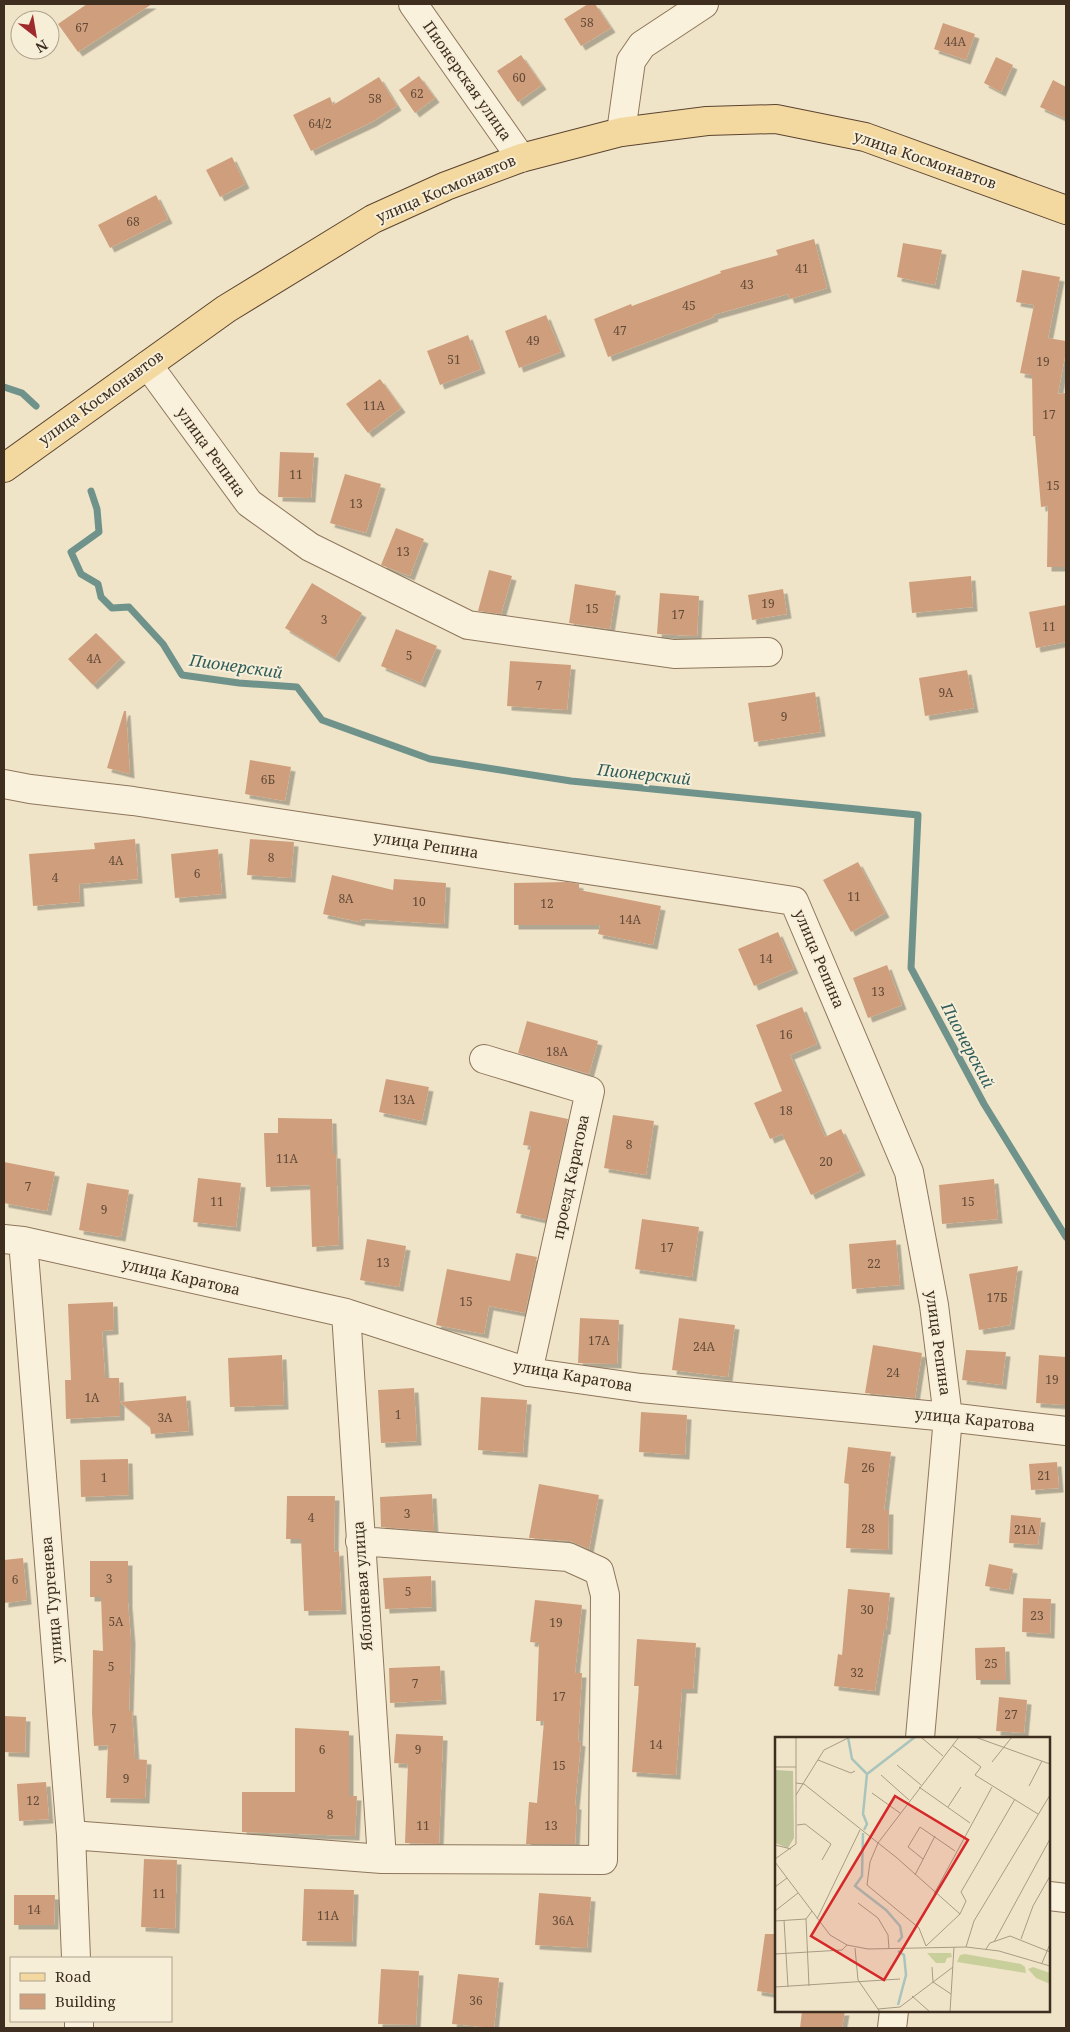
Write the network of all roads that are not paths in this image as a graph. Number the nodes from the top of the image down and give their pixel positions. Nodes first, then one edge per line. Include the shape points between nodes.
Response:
1 (413, 4) edge
2 (704, 4) edge
3 (621, 132) junction
4 (520, 158) junction
5 (1066, 210) edge
6 (148, 365) junction
7 (4, 468) edge
8 (768, 652) dead end
9 (4, 784) edge
10 (484, 1059) dead end
11 (13, 1240) edge
12 (346, 1313) junction
13 (528, 1372) junction
14 (948, 1416) junction
15 (1066, 1431) edge
16 (360, 1541) junction
17 (920, 1737) edge
18 (71, 1835) junction
19 (382, 1859) junction
20 (1050, 1896) edge
21 (1066, 1898) edge
22 (76, 1957) edge
23 (894, 2012) edge
24 (892, 2028) edge

1 - 4 street, Пионерская улица
2 - 3 street via 642,44 632,61
3 - 4 main road, улица Космонавтов
3 - 5 main road, улица Космонавтов via 707,121 776,119 865,137
4 - 6 main road, улица Космонавтов via 446,186 373,220 226,309
6 - 7 main road, улица Космонавтов
6 - 8 street, улица Репина via 249,503 310,547 468,625 674,654
9 - 14 street, улица Репина via 794,901 909,1172 934,1305
10 - 13 street, проезд Каратова via 590,1091
11 - 12 street, улица Каратова
11 - 18 street, улица Тургенева
12 - 13 street, улица Каратова
12 - 16 street, Яблоневая улица
13 - 14 street, улица Каратова via 641,1388
14 - 15 street, улица Каратова
14 - 17 street, улица Репина
16 - 19 street, Яблоневая улица
16 - 19 street via 568,1557 599,1571 605,1595 602,1860
18 - 19 street
18 - 22 street, улица Тургенева
20 - 21 street
23 - 24 street

